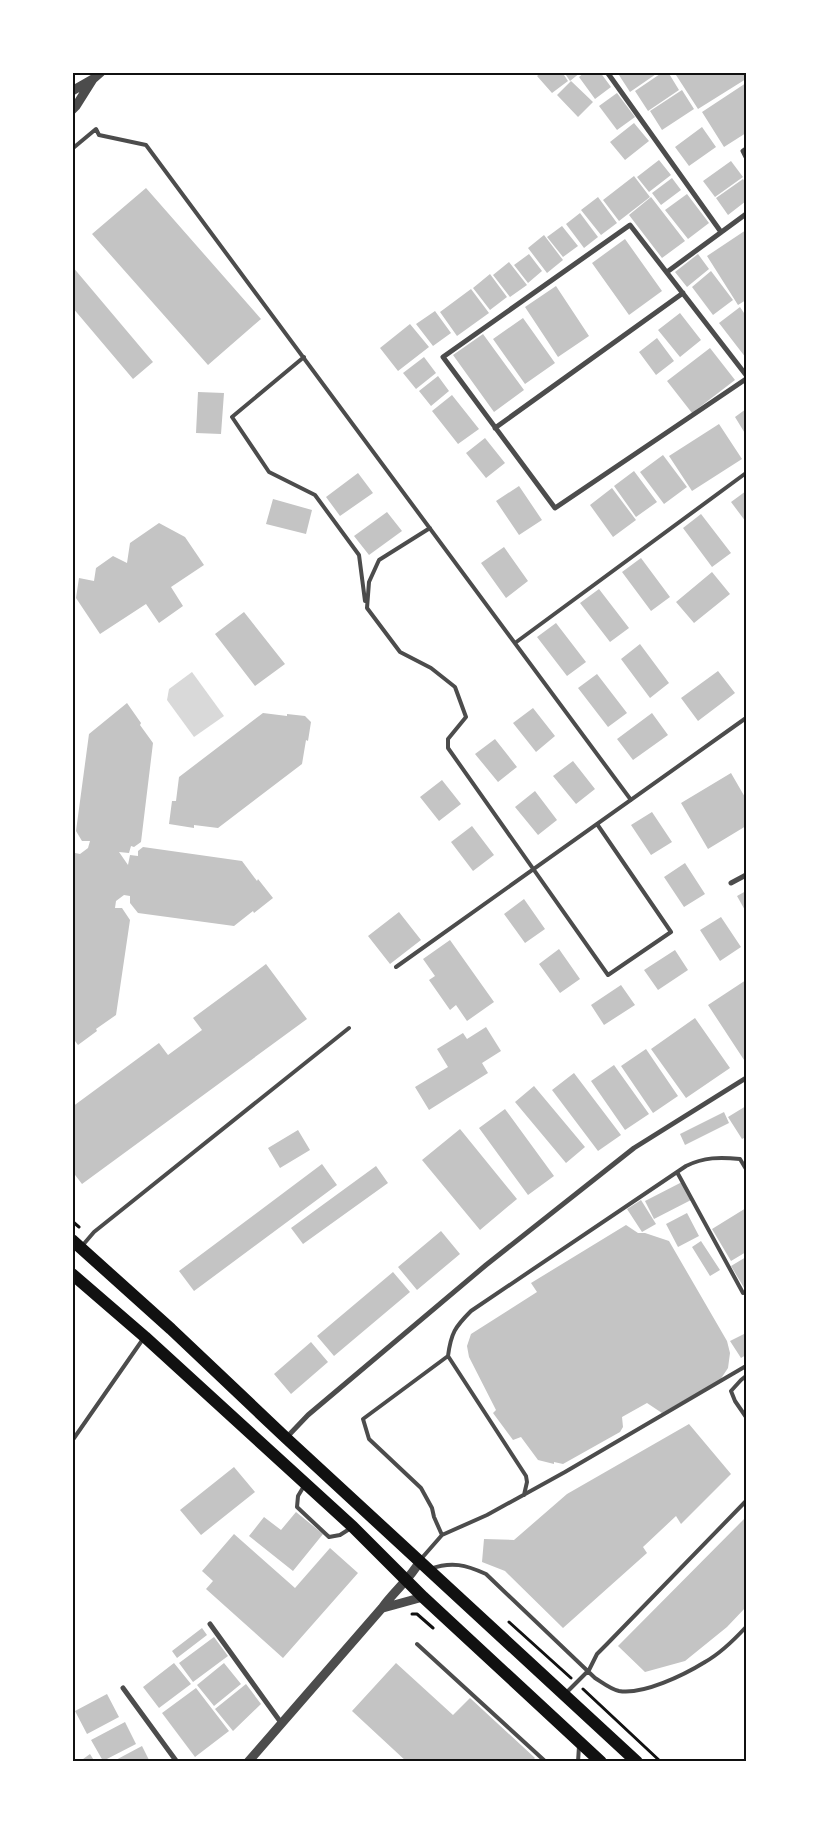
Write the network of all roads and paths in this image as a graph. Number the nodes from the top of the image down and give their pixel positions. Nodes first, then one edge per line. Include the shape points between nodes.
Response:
1 (101, 72) edge
2 (608, 72) edge
3 (93, 79) junction
4 (72, 91) edge
5 (72, 110) edge
6 (72, 149) edge
7 (746, 149) edge
8 (746, 157) edge
9 (746, 214) edge
10 (721, 232) junction
11 (666, 272) junction
12 (683, 293) junction
13 (304, 357) junction
14 (746, 375) edge
15 (746, 379) edge
16 (495, 428) junction
17 (746, 473) edge
18 (430, 528) junction
19 (366, 608) junction
20 (515, 643) junction
21 (746, 718) edge
22 (631, 800) junction
23 (597, 824) junction
24 (534, 869) junction
25 (746, 875) edge
26 (731, 883) dead end
27 (396, 967) dead end
28 (349, 1028) dead end
29 (746, 1078) edge
30 (746, 1169) edge
31 (677, 1172) junction
32 (77, 1244) edge
33 (72, 1274) edge
34 (743, 1293) dead end
35 (145, 1337) junction
36 (448, 1356) junction
37 (746, 1366) edge
38 (746, 1376) edge
39 (746, 1418) edge
40 (286, 1438) junction
41 (72, 1441) edge
42 (305, 1484) junction
43 (524, 1495) junction
44 (746, 1501) edge
45 (353, 1527) junction
46 (442, 1535) junction
47 (425, 1565) junction
48 (407, 1581) junction
49 (423, 1597) junction
50 (382, 1608) junction
51 (506, 1619) dead end
52 (210, 1624) dead end
53 (746, 1628) edge
54 (417, 1644) dead end
55 (589, 1670) junction
56 (576, 1683) junction
57 (123, 1688) dead end
58 (565, 1694) junction
59 (282, 1724) junction
60 (580, 1742) junction
61 (177, 1762) edge
62 (248, 1762) edge
63 (546, 1762) edge
64 (578, 1762) edge
65 (600, 1762) edge
66 (637, 1762) edge
67 (661, 1762) edge

1 - 3 street
2 - 10 street
3 - 4 street
3 - 5 street
6 - 13 lane via 96,129 100,135 146,145
7 - 8 street via 743,151
9 - 10 street
10 - 11 street
11 - 12 street
11 - 16 street via 630,225 443,357
12 - 14 street
12 - 16 street
13 - 18 lane
13 - 19 lane via 232,417 269,472 315,495 359,555
15 - 16 street via 555,508
17 - 20 lane
18 - 19 lane via 379,560 369,582
18 - 20 lane
19 - 24 lane via 400,652 431,668 455,687 466,717 448,739 448,748
20 - 22 lane
21 - 22 lane
22 - 23 lane
23 - 24 lane
23 - 24 lane via 671,932 608,975
24 - 27 lane
25 - 26 street
28 - 32 lane
29 - 40 street via 626,1154 486,1265 308,1415
30 - 31 lane via 740,1159 720,1157 700,1159
31 - 34 lane
31 - 36 lane via 470,1311 456,1327
32 - 40 main road
33 - 35 main road
35 - 41 lane
35 - 42 main road
36 - 43 lane via 526,1476
36 - 46 lane via 364,1419 370,1439 421,1488
37 - 43 lane
38 - 39 lane via 731,1391
40 - 47 main road
42 - 45 main road
42 - 45 lane via 296,1507 329,1537
43 - 46 lane
44 - 55 lane via 607,1644
45 - 48 main road
46 - 47 lane
47 - 48 street
47 - 55 lane via 470,1566 486,1574
47 - 58 main road
48 - 49 main road
48 - 50 street
49 - 50 street
49 - 60 main road
50 - 59 street
51 - 56 path
52 - 59 street
53 - 55 lane via 706,1662 641,1690 611,1689
54 - 63 lane
55 - 56 lane
56 - 58 lane
56 - 67 path
57 - 61 street
58 - 66 main road
59 - 62 street
60 - 64 lane
60 - 65 main road

